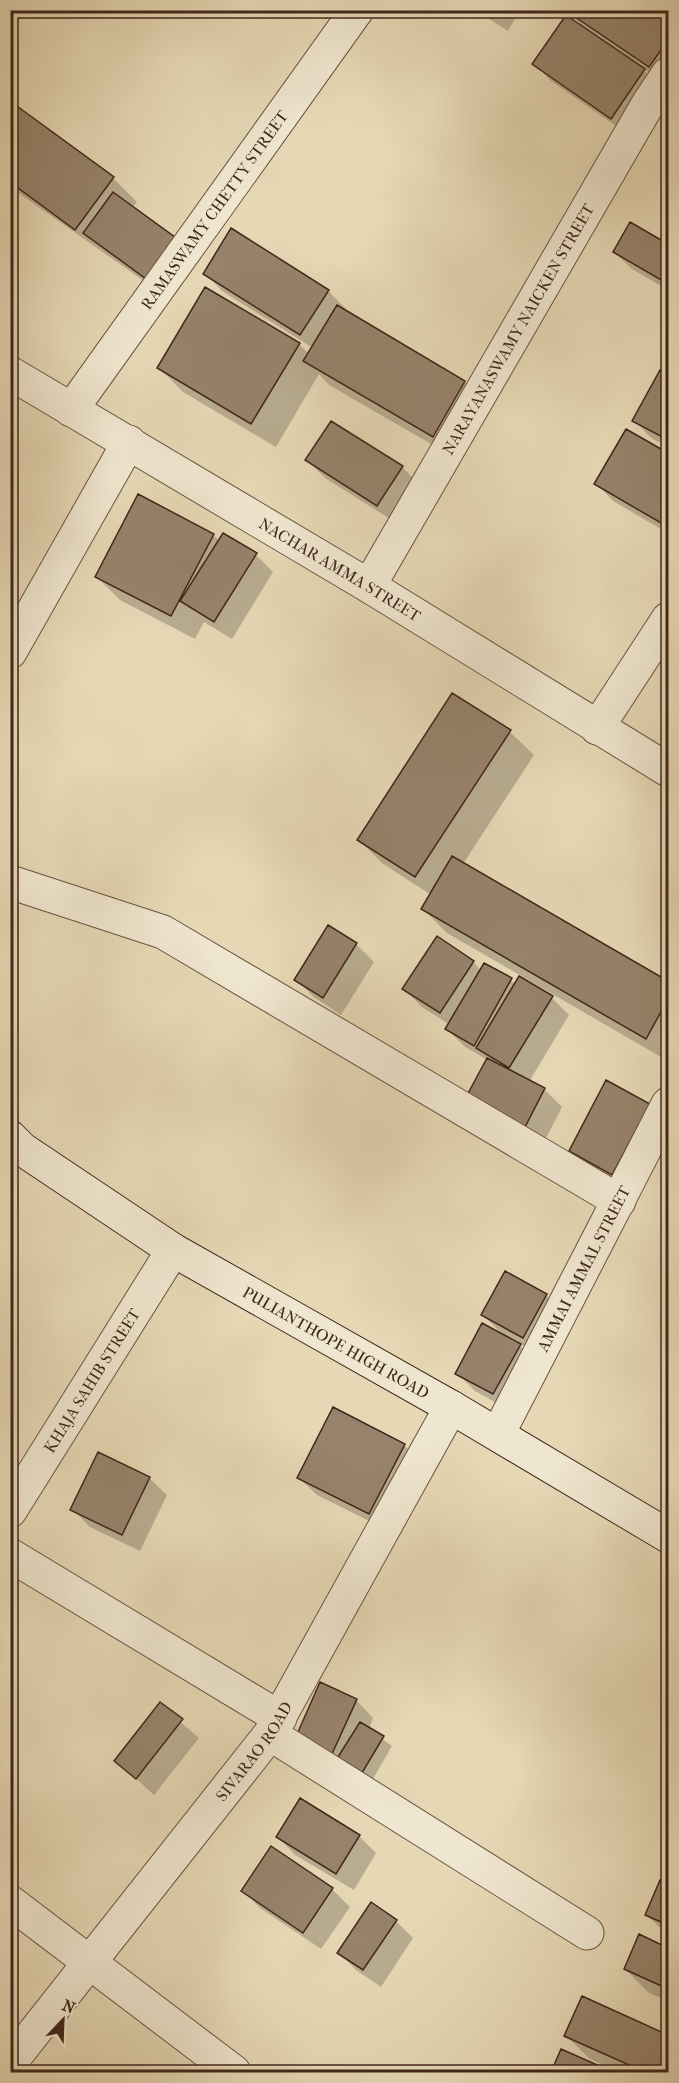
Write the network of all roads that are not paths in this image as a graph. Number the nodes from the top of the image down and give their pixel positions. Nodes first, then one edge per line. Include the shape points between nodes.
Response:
1 (357, 10) edge
2 (669, 74) edge
3 (10, 373) edge
4 (71, 410) junction
5 (129, 442) junction
6 (369, 586) junction
7 (669, 619) edge
8 (10, 652) edge
9 (597, 728) junction
10 (669, 770) edge
11 (10, 882) edge
12 (669, 1104) edge
13 (14, 1149) edge
14 (619, 1201) junction
15 (173, 1250) junction
16 (452, 1407) junction
17 (498, 1434) junction
18 (19, 1476) edge
19 (10, 1511) edge
20 (669, 1536) edge
21 (10, 1555) edge
22 (275, 1726) junction
23 (10, 1902) edge
24 (586, 1933) dead end
25 (90, 1963) junction
26 (10, 2063) edge
27 (234, 2073) edge

1 - 4 street, RAMASWAMY CHETTY STREET
2 - 6 street, NARAYANASWAMY NAICKEN STREET
3 - 4 street, NACHAR AMMA STREET
4 - 5 street, NACHAR AMMA STREET
5 - 6 street, NACHAR AMMA STREET
5 - 8 street
6 - 9 street, NACHAR AMMA STREET
7 - 9 street
9 - 10 street, NACHAR AMMA STREET
11 - 14 street via 163,932
12 - 14 street, AMMAI AMMAL STREET
13 - 15 street, PULIANTHOPE HIGH ROAD
14 - 17 street, AMMAI AMMAL STREET
15 - 16 street, PULIANTHOPE HIGH ROAD
15 - 18 street, KHAJA SAHIB STREET
16 - 17 street, PULIANTHOPE HIGH ROAD
16 - 22 street, SIVARAO ROAD
17 - 20 street, PULIANTHOPE HIGH ROAD
18 - 19 street, KHAJA SAHIB STREET
21 - 22 street
22 - 24 street
22 - 25 street, SIVARAO ROAD
23 - 25 street
25 - 26 street, SIVARAO ROAD
25 - 27 street

